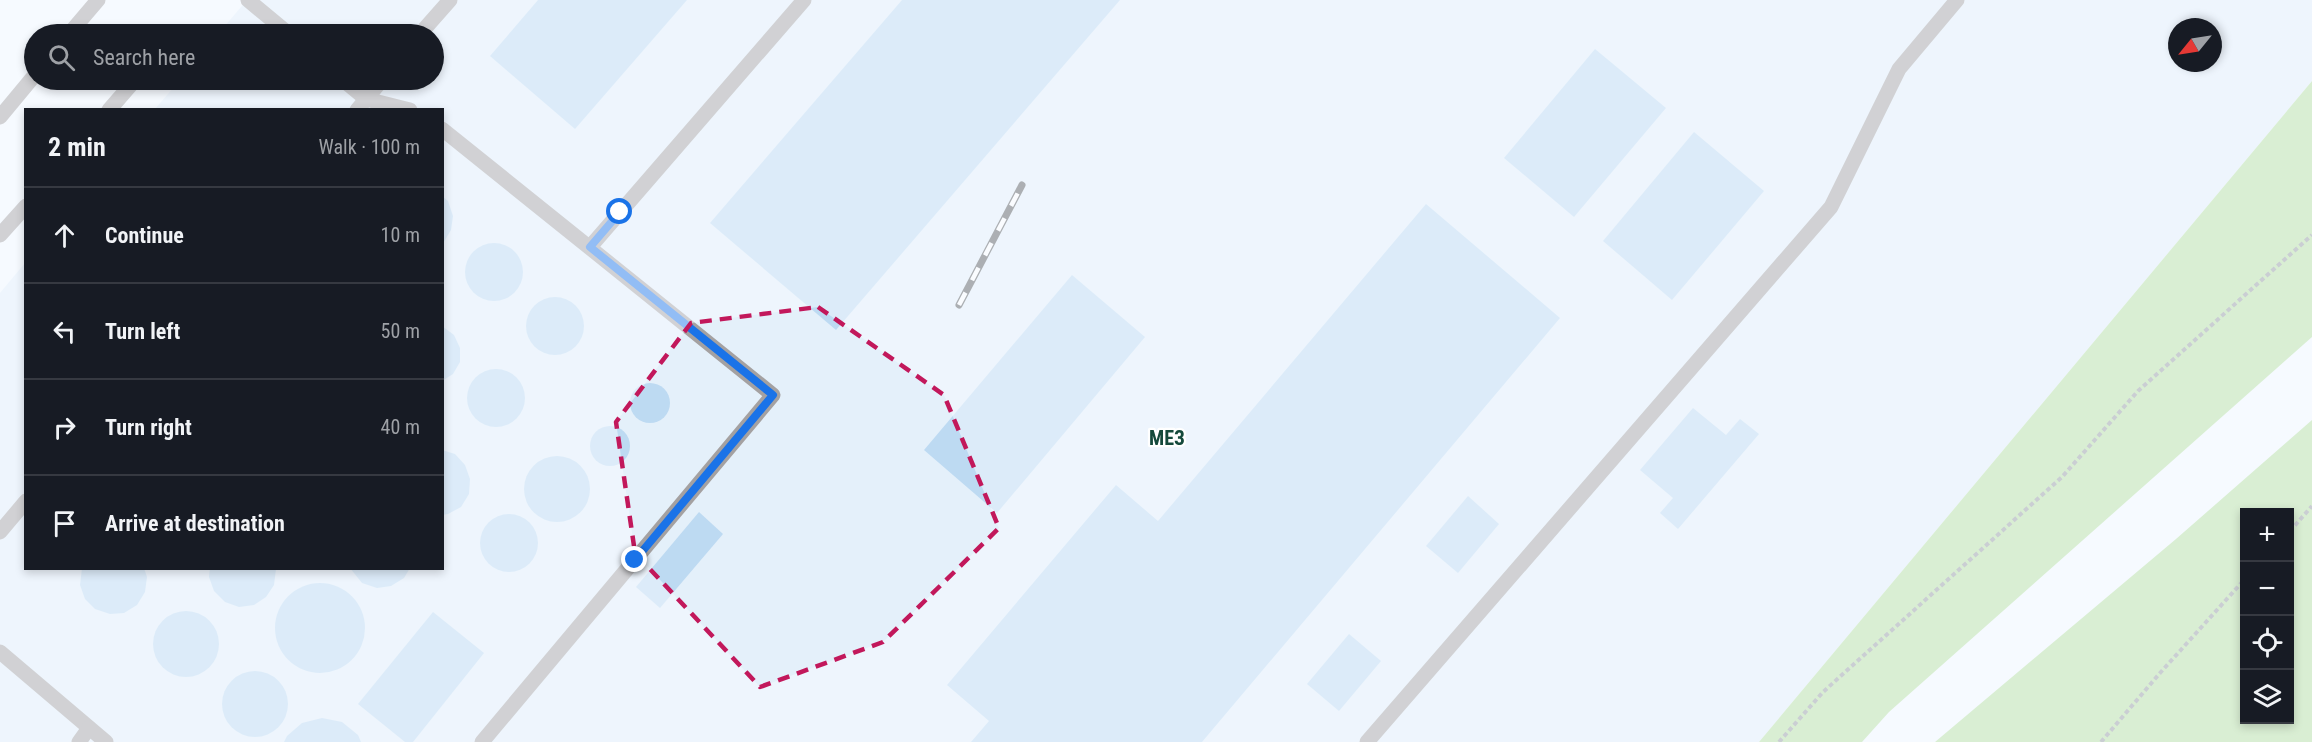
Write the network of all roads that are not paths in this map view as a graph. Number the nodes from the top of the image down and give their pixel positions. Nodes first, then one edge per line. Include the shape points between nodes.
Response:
1 (98, 0) edge
2 (248, 0) edge
3 (450, 0) edge
4 (804, 0) edge
5 (1958, 0) edge
6 (78, 24) edge
7 (277, 24) edge
8 (429, 24) edge
9 (24, 88) edge
10 (126, 90) edge
11 (350, 90) edge
12 (373, 90) edge
13 (361, 104) edge
14 (111, 108) edge
15 (394, 108) edge
16 (0, 117) edge
17 (444, 131) edge
18 (24, 208) edge
19 (0, 236) edge
20 (590, 247) junction
21 (24, 503) edge
22 (0, 532) edge
23 (0, 652) edge
24 (89, 728) junction
25 (79, 742) edge
26 (106, 742) edge
27 (482, 742) edge
28 (1367, 742) edge

1 - 6 street
2 - 7 street
3 - 8 street
4 - 20 street
5 - 28 street via 1899,69 1831,207
9 - 16 street
10 - 14 street
11 - 13 street
12 - 13 street
13 - 15 street
17 - 20 street
18 - 19 street
20 - 27 street via 773,395
21 - 22 street
23 - 24 street
24 - 25 street
24 - 26 street

